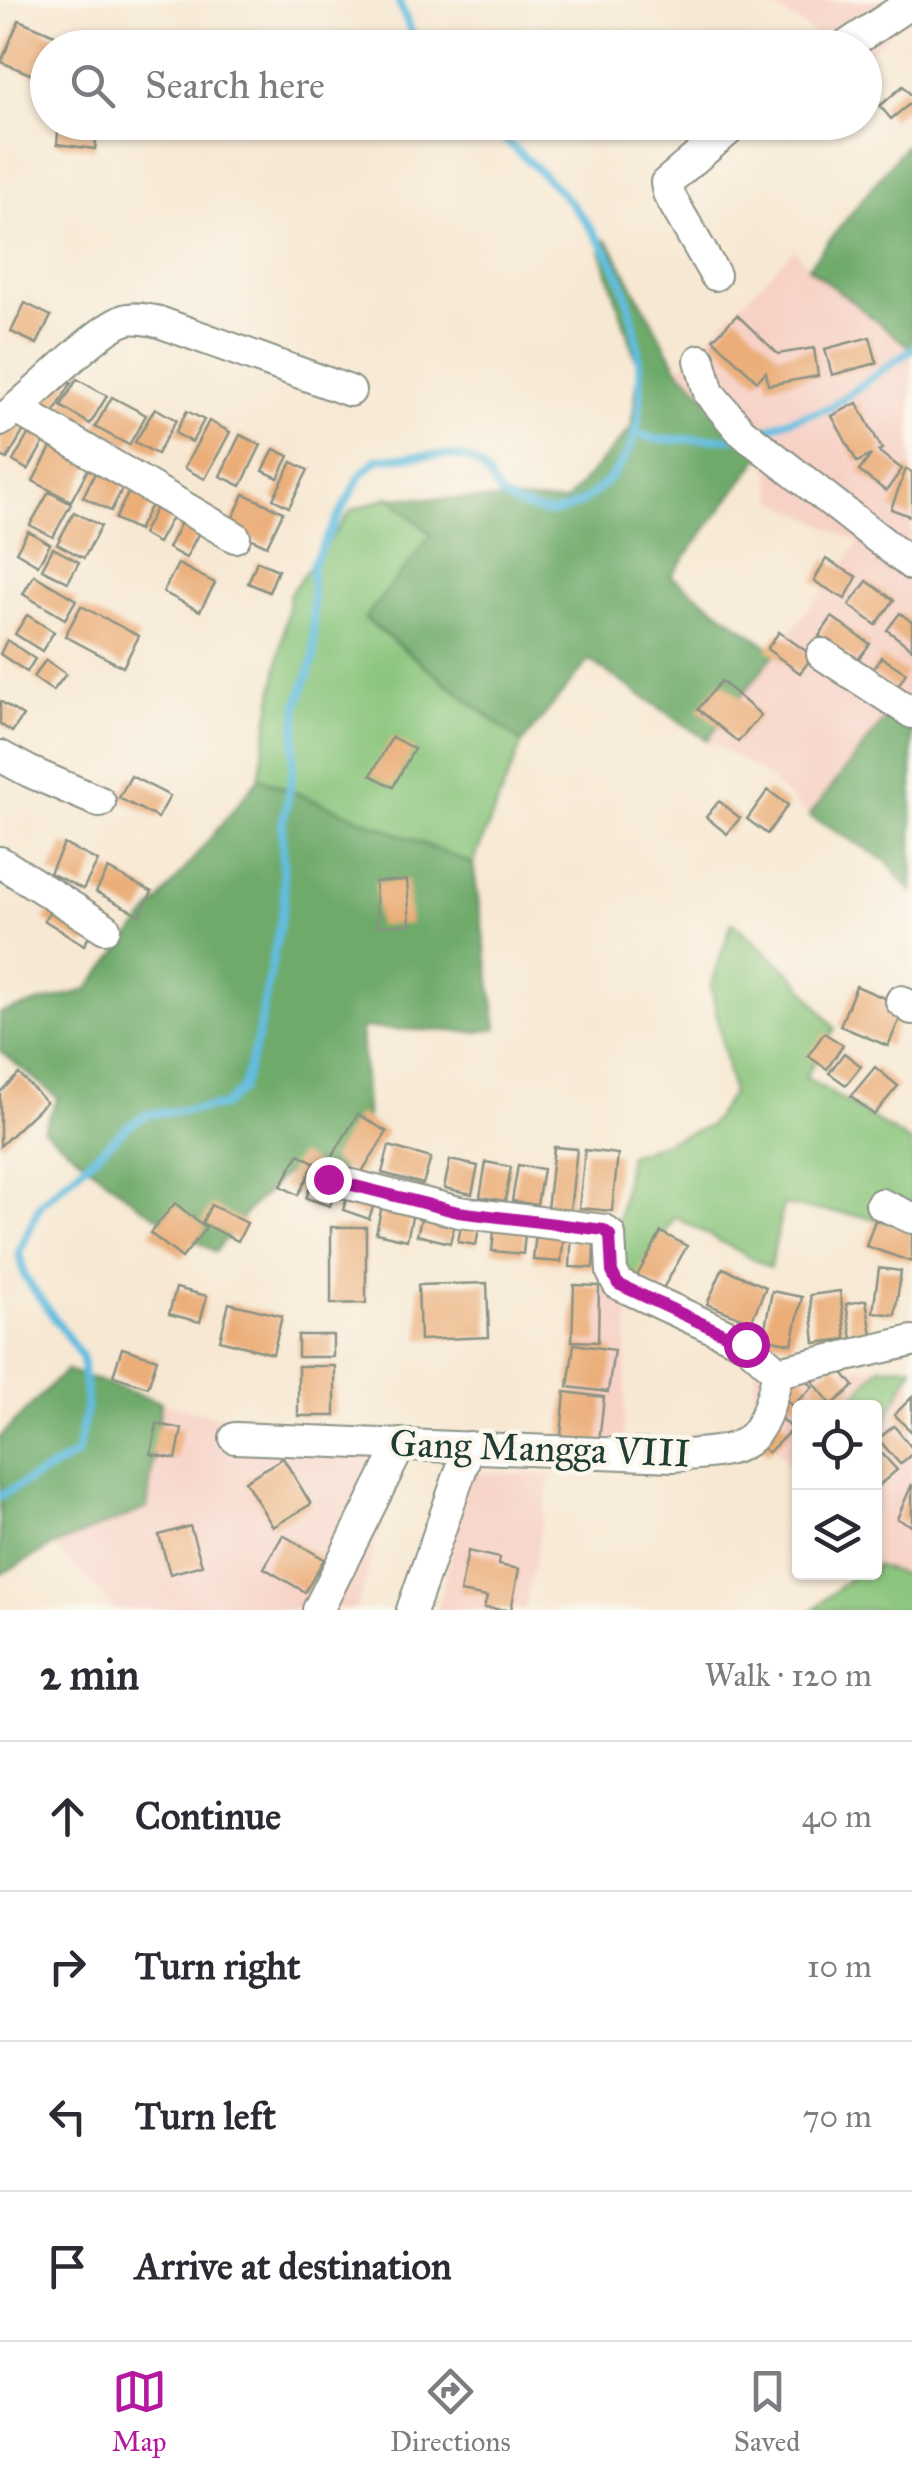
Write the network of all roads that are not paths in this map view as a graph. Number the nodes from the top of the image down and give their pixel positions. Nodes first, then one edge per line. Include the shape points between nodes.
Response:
1 (912, 2) edge
2 (871, 30) edge
3 (716, 140) edge
4 (714, 275) dead end
5 (700, 360) dead end
6 (350, 391) dead end
7 (8, 416) edge
8 (234, 537) dead end
9 (912, 565) edge
10 (822, 654) dead end
11 (912, 712) edge
12 (0, 756) edge
13 (100, 802) dead end
14 (0, 862) edge
15 (104, 928) dead end
16 (328, 1179) dead end
17 (881, 1204) dead end
18 (912, 1218) edge
19 (912, 1341) edge
20 (778, 1372) junction
21 (234, 1438) dead end
22 (401, 1444) junction
23 (469, 1447) junction
24 (318, 1610) edge
25 (412, 1610) edge

1 - 2 street
3 - 4 street via 666,182
5 - 9 street via 709,393 741,431
6 - 7 street via 142,318 117,323
7 - 8 street
10 - 11 street
12 - 13 street
14 - 15 street
16 - 20 street via 458,1212 604,1230 618,1284 746,1344
17 - 18 street
19 - 20 street
20 - 23 street, Gang Mangga VIII via 754,1437 730,1450 672,1456
21 - 22 street, Gang Mangga VIII
22 - 23 street, Gang Mangga VIII
22 - 24 street
23 - 25 street

